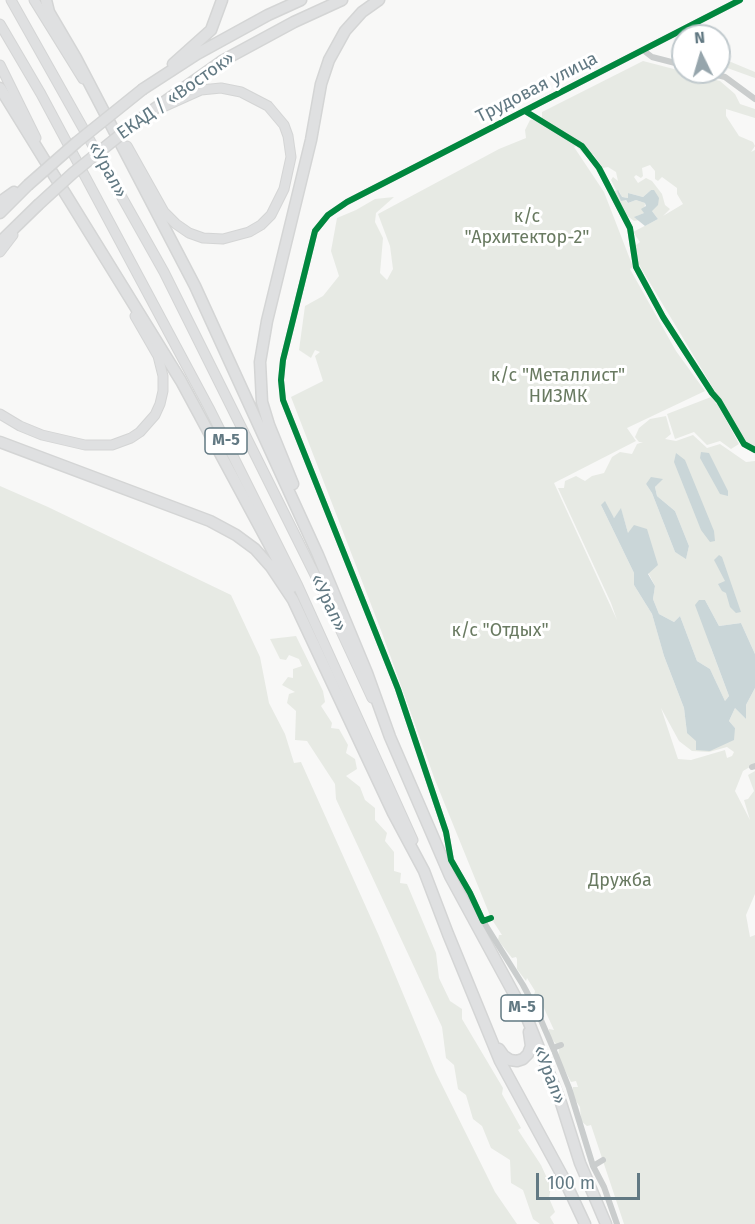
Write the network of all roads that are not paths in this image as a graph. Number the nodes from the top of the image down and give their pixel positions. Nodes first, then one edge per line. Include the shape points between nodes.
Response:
1 (11, 0) edge
2 (34, 0) edge
3 (46, 0) edge
4 (222, 0) edge
5 (301, 0) edge
6 (342, 0) edge
7 (379, 0) edge
8 (740, 0) edge
9 (0, 24) edge
10 (643, 50) junction
11 (671, 62) edge
12 (0, 65) edge
13 (731, 81) edge
14 (147, 86) junction
15 (0, 88) edge
16 (96, 98) junction
17 (755, 99) edge
18 (525, 111) junction
19 (140, 118) junction
20 (111, 124) junction
21 (52, 170) junction
22 (28, 185) junction
23 (0, 202) edge
24 (0, 213) edge
25 (29, 213) junction
26 (0, 242) edge
27 (0, 252) edge
28 (116, 277) junction
29 (0, 414) edge
30 (0, 442) edge
31 (755, 450) edge
32 (318, 555) junction
33 (331, 677) junction
34 (380, 712) junction
35 (424, 872) junction
36 (491, 918) dead end
37 (483, 921) junction
38 (527, 1018) junction
39 (484, 1026) junction
40 (561, 1045) dead end
41 (553, 1048) junction
42 (603, 1160) dead end
43 (593, 1166) junction
44 (613, 1223) edge
45 (585, 1224) edge

1 - 34 main road, «Урал» / М-5 via 184,311
2 - 16 main road
3 - 16 highway
4 - 14 highway via 210,30
5 - 14 highway, ЕКАД / «Восток» via 248,26
6 - 19 highway, ЕКАД / «Восток» via 244,48
7 - 32 highway via 345,31 321,84 260,362 262,402
8 - 10 street, Трудовая улица
9 - 35 main road, «Урал» / М-5 via 111,223 249,487 302,596
10 - 11 street
10 - 18 street, Трудовая улица
12 - 21 main road
13 - 17 street
14 - 22 highway, ЕКАД / «Восток», bridge
15 - 21 highway
16 - 20 highway
18 - 31 street via 582,146 599,168 630,228 636,267 663,317 744,444
18 - 37 street, Трудовая улица via 328,215 315,231 281,380 283,400 398,689 446,832 451,860
19 - 20 main road via 212,88 241,92 268,106 284,125 291,157 284,189 271,215 261,225 223,239 189,233 164,212
19 - 25 highway, ЕКАД / «Восток», bridge
20 - 32 highway via 195,286
21 - 28 highway
22 - 23 highway
22 - 24 highway, ЕКАД / «Восток»
25 - 26 highway, ЕКАД / «Восток»
25 - 27 main road
28 - 29 main road via 158,356 164,391 155,415 131,438 99,446 42,435
28 - 33 highway via 181,381 249,505 297,597
30 - 33 highway via 210,520 236,535 255,549 285,586
32 - 34 highway
33 - 35 highway
34 - 38 highway, «Урал» / М-5 via 450,876
35 - 39 highway, «Урал» / М-5
36 - 37 street
37 - 41 street, Трудовая улица via 523,985
38 - 39 highway via 531,1046 528,1054 517,1061 504,1056
38 - 44 highway, «Урал» / М-5 via 580,1163
39 - 45 highway, «Урал» / М-5
40 - 41 street
41 - 43 street, Трудовая улица
42 - 43 street
43 - 44 street, Трудовая улица via 604,1186

